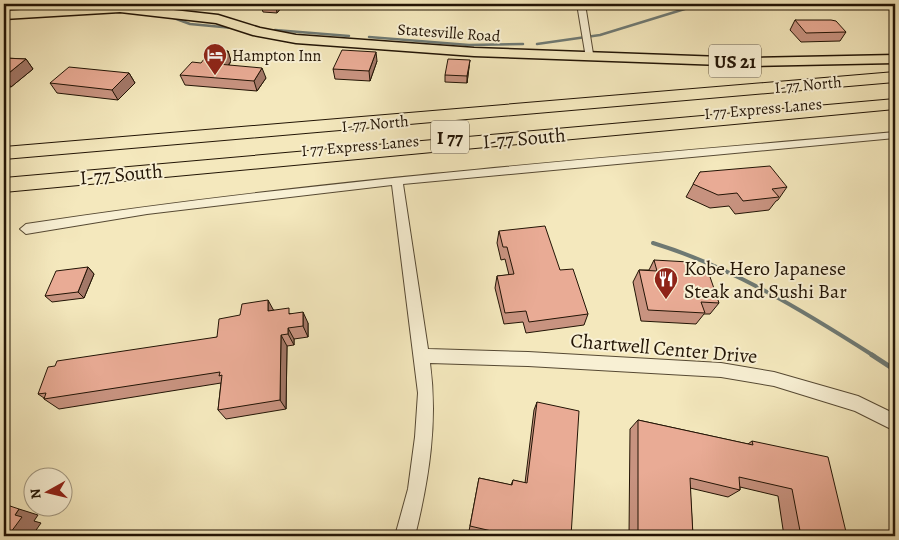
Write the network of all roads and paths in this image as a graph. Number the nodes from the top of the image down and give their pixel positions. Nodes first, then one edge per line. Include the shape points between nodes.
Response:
1 (581, 4) edge
2 (4, 15) edge
3 (591, 58) junction
4 (895, 59) edge
5 (895, 77) edge
6 (895, 86) edge
7 (895, 96) edge
8 (895, 104) edge
9 (336, 126) junction
10 (895, 135) edge
11 (4, 137) edge
12 (4, 153) edge
13 (4, 161) edge
14 (130, 174) junction
15 (4, 176) edge
16 (397, 181) junction
17 (4, 184) edge
18 (4, 194) edge
19 (26, 229) dead end
20 (421, 356) junction
21 (895, 423) edge
22 (405, 536) edge

1 - 3 street
2 - 3 main road, Statesville Road / US 21 via 140,9 218,19 258,32 296,39
3 - 4 main road, Statesville Road / US 21 via 742,62
5 - 9 highway, I-77 North / I 77
6 - 13 highway, I 77 Express Lanes / I 77
7 - 15 highway, I 77 Express Lanes / I 77
8 - 14 highway, I-77 South / I 77
9 - 11 highway
9 - 12 highway, I-77 North / I 77
10 - 16 street
14 - 17 highway, I-77 South / I 77
14 - 18 highway
16 - 19 street via 147,210
16 - 20 street
20 - 21 street, Chartwell Center Drive via 720,370 774,379 858,404
20 - 22 street via 426,394 424,438 417,488

